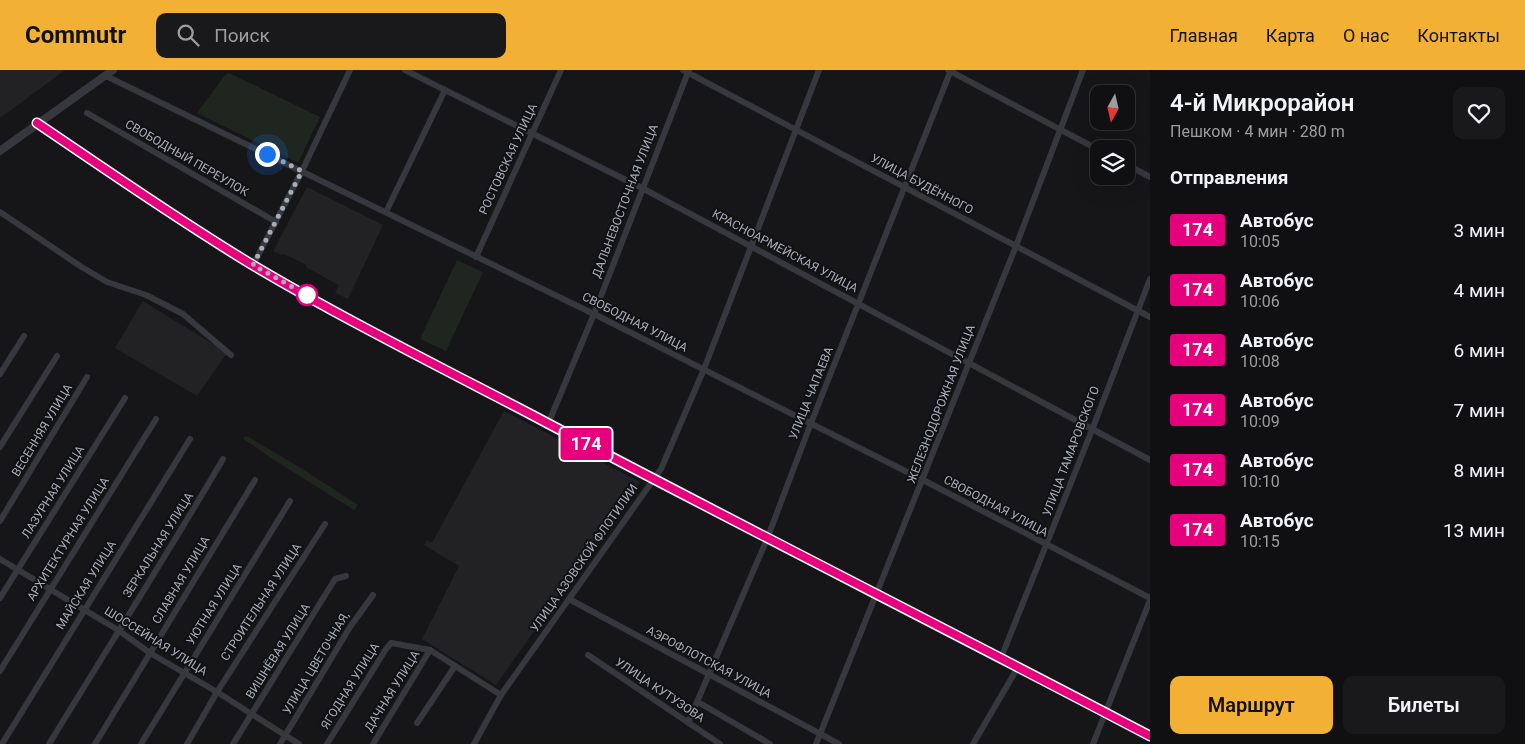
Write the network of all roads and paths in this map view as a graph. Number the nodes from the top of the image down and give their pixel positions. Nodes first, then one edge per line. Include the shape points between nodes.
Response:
1 (113, 70) edge
2 (350, 70) edge
3 (405, 70) edge
4 (561, 70) edge
5 (819, 70) edge
6 (950, 70) edge
7 (1083, 70) edge
8 (687, 71) edge
9 (106, 76) junction
10 (445, 90) junction
11 (87, 114) dead end
12 (37, 123) junction
13 (796, 129) junction
14 (1060, 129) junction
15 (532, 134) junction
16 (1090, 145) edge
17 (0, 152) edge
18 (1135, 168) edge
19 (302, 171) junction
20 (1150, 176) edge
21 (642, 188) junction
22 (904, 188) junction
23 (0, 212) edge
24 (386, 212) junction
25 (276, 222) junction
26 (1016, 246) junction
27 (752, 248) junction
28 (476, 257) junction
29 (253, 265) junction
30 (1150, 279) edge
31 (859, 303) junction
32 (1138, 311) junction
33 (594, 314) junction
34 (1150, 317) edge
35 (24, 336) dead end
36 (231, 354) dead end
37 (57, 356) dead end
38 (968, 363) junction
39 (704, 369) junction
40 (0, 374) edge
41 (87, 377) dead end
42 (125, 398) dead end
43 (156, 419) dead end
44 (548, 424) junction
45 (811, 424) junction
46 (1092, 430) junction
47 (190, 439) dead end
48 (0, 447) edge
49 (223, 459) dead end
50 (1150, 460) edge
51 (256, 480) dead end
52 (654, 480) junction
53 (923, 480) junction
54 (290, 501) dead end
55 (0, 521) edge
56 (325, 524) dead end
57 (767, 539) junction
58 (1046, 545) junction
59 (0, 559) edge
60 (17, 570) junction
61 (346, 576) dead end
62 (50, 590) junction
63 (373, 595) dead end
64 (876, 595) junction
65 (0, 598) edge
66 (569, 599) junction
67 (1150, 599) edge
68 (84, 610) junction
69 (118, 630) junction
70 (430, 650) junction
71 (150, 653) junction
72 (588, 655) dead end
73 (1001, 658) junction
74 (455, 666) junction
75 (1018, 667) junction
76 (0, 671) edge
77 (183, 673) junction
78 (709, 675) junction
79 (217, 692) junction
80 (502, 694) junction
81 (698, 702) junction
82 (1106, 713) junction
83 (252, 714) junction
84 (417, 723) dead end
85 (688, 723) junction
86 (820, 734) junction
87 (285, 736) junction
88 (1150, 736) edge
89 (2, 744) edge
90 (49, 744) edge
91 (95, 744) edge
92 (141, 744) edge
93 (186, 744) edge
94 (233, 744) edge
95 (280, 744) edge
96 (299, 744) edge
97 (327, 744) edge
98 (373, 744) edge
99 (474, 744) edge
100 (720, 744) edge
101 (770, 744) edge
102 (816, 744) edge
103 (839, 744) edge
104 (973, 744) edge
105 (1093, 744) edge

1 - 9 street
2 - 19 street
3 - 10 street, КРАСНОАРМЕЙСКАЯ УЛИЦА
4 - 15 street, РОСТОВСКАЯ УЛИЦА
5 - 13 street, УЛИЦА АЗОВСКОЙ ФЛОТИЛИИ
6 - 14 street
6 - 22 street, УЛИЦА ЧАПАЕВА
7 - 14 street, ЖЕЛЕЗНОДОРОЖНАЯ УЛИЦА
8 - 13 street, УЛИЦА БУДЁННОГО
8 - 21 street, ДАЛЬНЕВОСТОЧНАЯ УЛИЦА
9 - 12 street
9 - 19 street, СВОБОДНАЯ УЛИЦА
10 - 15 street, КРАСНОАРМЕЙСКАЯ УЛИЦА
10 - 24 street
11 - 25 street, СВОБОДНЫЙ ПЕРЕУЛОК
12 - 17 street
12 - 29 street
13 - 22 street, УЛИЦА БУДЁННОГО
13 - 27 street, УЛИЦА АЗОВСКОЙ ФЛОТИЛИИ
14 - 16 street
14 - 26 street, ЖЕЛЕЗНОДОРОЖНАЯ УЛИЦА
15 - 21 street, КРАСНОАРМЕЙСКАЯ УЛИЦА
15 - 28 street, РОСТОВСКАЯ УЛИЦА
18 - 20 street
19 - 24 street, СВОБОДНАЯ УЛИЦА
19 - 25 street
21 - 27 street, КРАСНОАРМЕЙСКАЯ УЛИЦА
21 - 33 street, ДАЛЬНЕВОСТОЧНАЯ УЛИЦА
22 - 26 street, УЛИЦА БУДЁННОГО
22 - 31 street, УЛИЦА ЧАПАЕВА
23 - 36 street via 107,282 146,295 183,314
24 - 28 street, СВОБОДНАЯ УЛИЦА
25 - 29 street
26 - 32 street, УЛИЦА БУДЁННОГО
26 - 38 street, ЖЕЛЕЗНОДОРОЖНАЯ УЛИЦА
27 - 31 street, КРАСНОАРМЕЙСКАЯ УЛИЦА
27 - 39 street, УЛИЦА АЗОВСКОЙ ФЛОТИЛИИ
28 - 33 street, СВОБОДНАЯ УЛИЦА
29 - 44 street
30 - 32 street, УЛИЦА ТАМАРОВСКОГО
31 - 38 street, КРАСНОАРМЕЙСКАЯ УЛИЦА
31 - 45 street, УЛИЦА ЧАПАЕВА
32 - 34 street, УЛИЦА БУДЁННОГО
32 - 46 street, УЛИЦА ТАМАРОВСКОГО
33 - 39 street, СВОБОДНАЯ УЛИЦА
33 - 44 street, ДАЛЬНЕВОСТОЧНАЯ УЛИЦА
35 - 40 street
37 - 48 street
38 - 46 street, КРАСНОАРМЕЙСКАЯ УЛИЦА
38 - 53 street, ЖЕЛЕЗНОДОРОЖНАЯ УЛИЦА
39 - 45 street, СВОБОДНАЯ УЛИЦА
39 - 52 street, УЛИЦА АЗОВСКОЙ ФЛОТИЛИИ
41 - 55 street, ВЕСЕННЯЯ УЛИЦА
42 - 60 street, ЛАЗУРНАЯ УЛИЦА
43 - 62 street, АРХИТЕКТУРНАЯ УЛИЦА
44 - 52 street
45 - 53 street, СВОБОДНАЯ УЛИЦА
45 - 57 street, УЛИЦА ЧАПАЕВА
46 - 50 street, КРАСНОАРМЕЙСКАЯ УЛИЦА
46 - 58 street, УЛИЦА ТАМАРОВСКОГО
47 - 68 street, МАЙСКАЯ УЛИЦА
49 - 69 street, ЗЕРКАЛЬНАЯ УЛИЦА
51 - 71 street, СЛАВНАЯ УЛИЦА
52 - 57 street
52 - 66 street, УЛИЦА АЗОВСКОЙ ФЛОТИЛИИ
53 - 58 street, СВОБОДНАЯ УЛИЦА
53 - 64 street, ЖЕЛЕЗНОДОРОЖНАЯ УЛИЦА
54 - 77 street, УЮТНАЯ УЛИЦА
56 - 79 street, СТРОИТЕЛЬНАЯ УЛИЦА
57 - 64 street
57 - 78 street, УЛИЦА ЧАПАЕВА
58 - 67 street, СВОБОДНАЯ УЛИЦА
58 - 73 street, УЛИЦА ТАМАРОВСКОГО
59 - 60 street, ШОССЕЙНАЯ УЛИЦА
60 - 62 street, ШОССЕЙНАЯ УЛИЦА
60 - 65 street, ЛАЗУРНАЯ УЛИЦА
61 - 83 street, ВИШНЁВАЯ УЛИЦА via 335,579
62 - 68 street, ШОССЕЙНАЯ УЛИЦА
62 - 76 street, АРХИТЕКТУРНАЯ УЛИЦА
63 - 87 street, УЛИЦА ЦВЕТОЧНАЯ, via 350,627
64 - 73 street
64 - 86 street, ЖЕЛЕЗНОДОРОЖНАЯ УЛИЦА
66 - 78 street, АЭРОФЛОТСКАЯ УЛИЦА
66 - 80 street, УЛИЦА АЗОВСКОЙ ФЛОТИЛИИ
67 - 82 street
68 - 69 street, ШОССЕЙНАЯ УЛИЦА
68 - 89 street, МАЙСКАЯ УЛИЦА
69 - 71 street, ШОССЕЙНАЯ УЛИЦА
69 - 90 street, ЗЕРКАЛЬНАЯ УЛИЦА
70 - 74 street, ЯГОДНАЯ УЛИЦА
70 - 97 street, ЯГОДНАЯ УЛИЦА via 391,644
70 - 98 street, ДАЧНАЯ УЛИЦА
71 - 77 street, ШОССЕЙНАЯ УЛИЦА
71 - 91 street, СЛАВНАЯ УЛИЦА
72 - 85 street, УЛИЦА КУТУЗОВА
73 - 75 street
74 - 80 street, ЯГОДНАЯ УЛИЦА
74 - 84 street
75 - 82 street
75 - 104 street
77 - 79 street, ШОССЕЙНАЯ УЛИЦА
77 - 92 street, УЮТНАЯ УЛИЦА
78 - 81 street, УЛИЦА ЧАПАЕВА
78 - 86 street, АЭРОФЛОТСКАЯ УЛИЦА
79 - 83 street, ШОССЕЙНАЯ УЛИЦА
79 - 93 street, СТРОИТЕЛЬНАЯ УЛИЦА
80 - 99 street
81 - 85 street, УЛИЦА ЧАПАЕВА
81 - 101 street
82 - 88 street
82 - 105 street
83 - 87 street, ШОССЕЙНАЯ УЛИЦА
83 - 94 street, ВИШНЁВАЯ УЛИЦА
85 - 100 street, УЛИЦА КУТУЗОВА
86 - 102 street, ЖЕЛЕЗНОДОРОЖНАЯ УЛИЦА
86 - 103 street, АЭРОФЛОТСКАЯ УЛИЦА
87 - 95 street, УЛИЦА ЦВЕТОЧНАЯ,
87 - 96 street, ШОССЕЙНАЯ УЛИЦА

